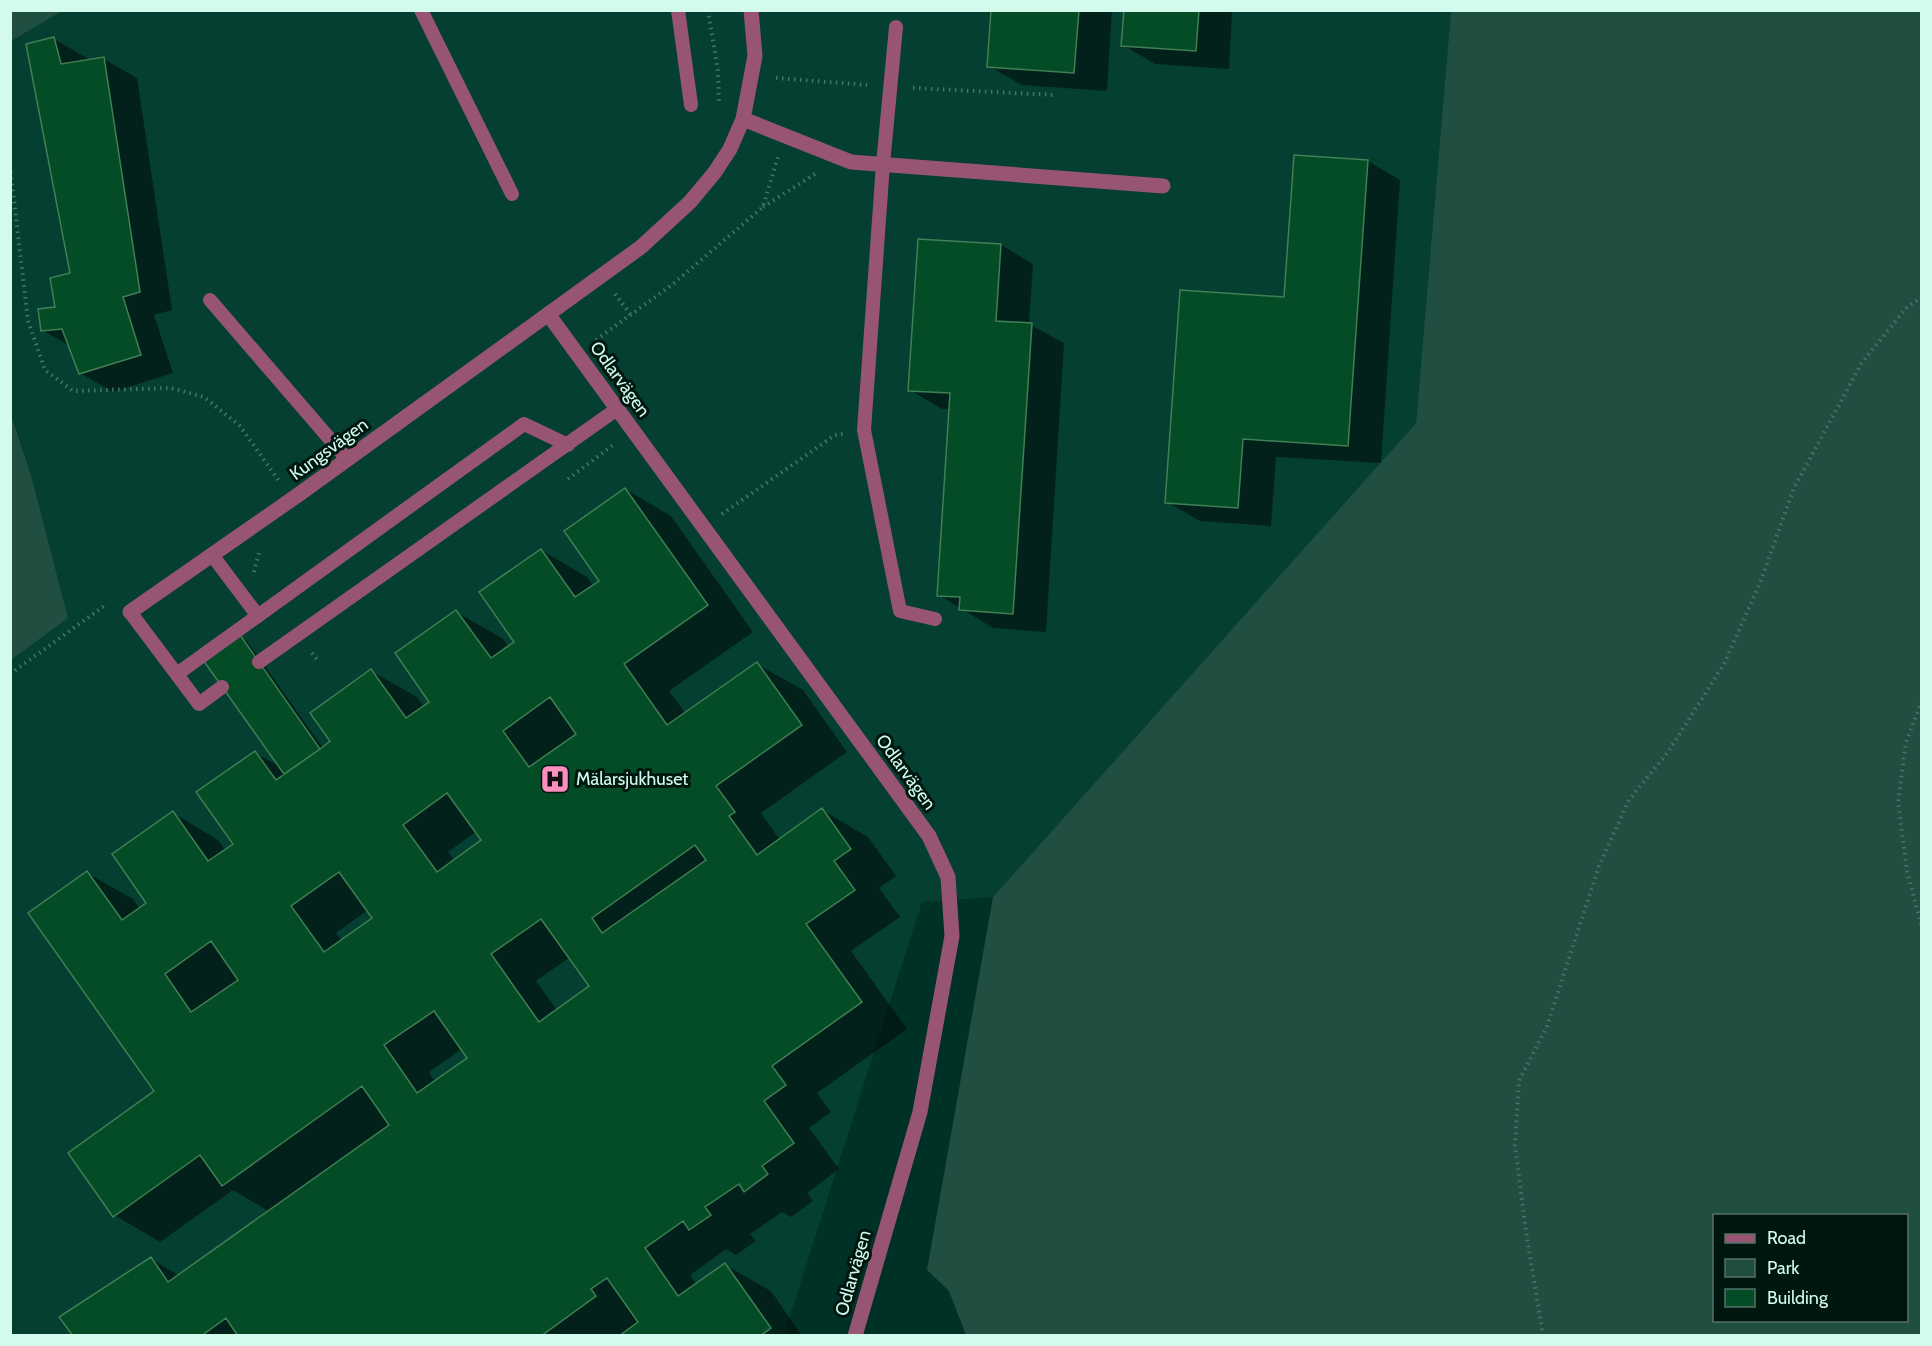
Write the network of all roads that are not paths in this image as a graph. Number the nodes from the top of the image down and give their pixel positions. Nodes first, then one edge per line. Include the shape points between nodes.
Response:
1 (421, 10) edge
2 (678, 10) edge
3 (751, 10) edge
4 (896, 27) dead end
5 (691, 105) dead end
6 (742, 119) junction
7 (884, 164) junction
8 (1163, 186) dead end
9 (512, 194) dead end
10 (210, 300) dead end
11 (548, 314) junction
12 (617, 409) junction
13 (568, 445) junction
14 (347, 459) junction
15 (212, 555) junction
16 (130, 612) joint
17 (258, 616) junction
18 (935, 620) dead end
19 (259, 662) dead end
20 (177, 675) junction
21 (222, 687) dead end
22 (855, 1335) edge

1 - 9 lane
2 - 5 lane
3 - 6 street, Kungsvägen via 755,56
4 - 7 lane
6 - 7 street via 852,162
6 - 11 street, Kungsvägen via 730,149 690,202 641,247
7 - 8 street
7 - 18 lane via 864,430 900,611
10 - 14 lane
11 - 12 street, Odlarvägen
11 - 14 street, Kungsvägen
12 - 13 lane
12 - 22 street, Odlarvägen via 929,836 948,877 952,936 920,1112
13 - 17 lane via 524,424
13 - 19 lane
14 - 15 street, Kungsvägen
15 - 16 street, Kungsvägen
15 - 17 lane
16 - 20 lane
17 - 20 lane
20 - 21 lane via 199,704

